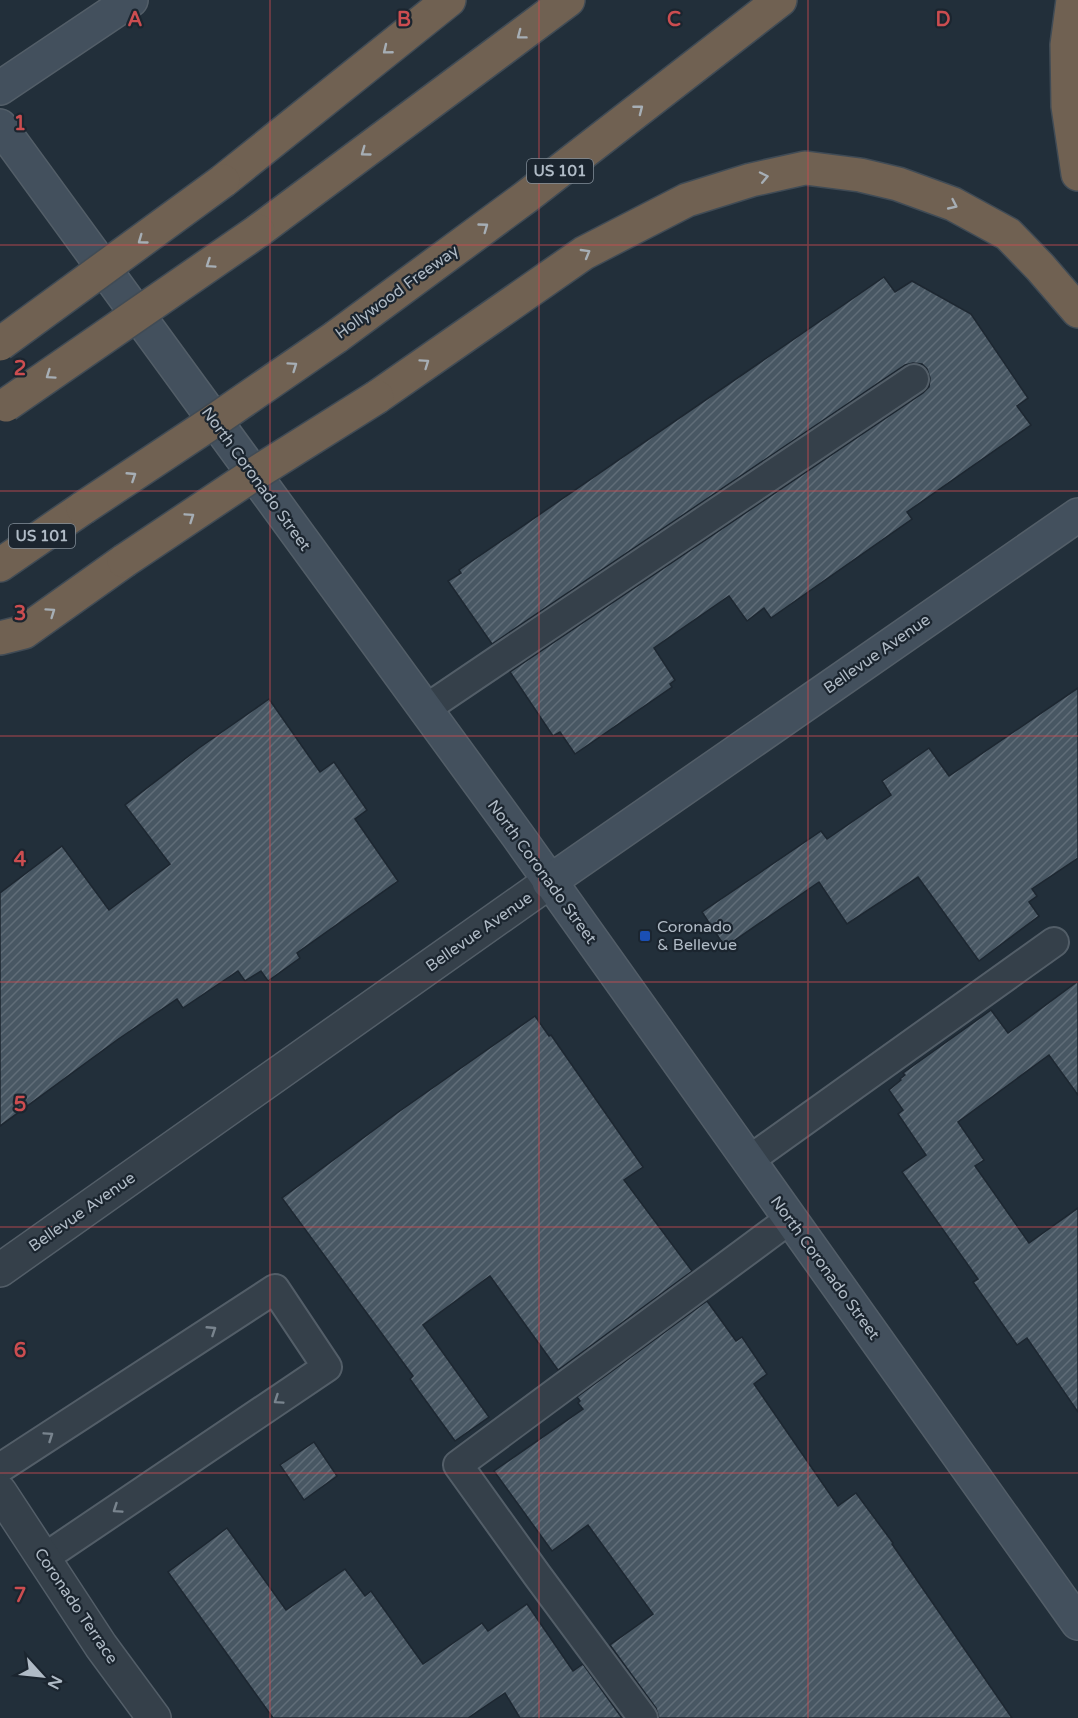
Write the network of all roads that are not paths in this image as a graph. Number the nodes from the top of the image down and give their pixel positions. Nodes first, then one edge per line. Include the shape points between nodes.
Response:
1 (131, 0) edge
2 (449, 0) edge
3 (568, 0) edge
4 (780, 0) edge
5 (1073, 0) edge
6 (0, 88) edge
7 (0, 126) edge
8 (1078, 174) edge
9 (1078, 311) edge
10 (0, 344) edge
11 (914, 379) dead end
12 (3, 407) edge
13 (1078, 515) edge
14 (0, 565) edge
15 (0, 638) edge
16 (424, 710) junction
17 (549, 882) junction
18 (1054, 942) dead end
19 (748, 1161) junction
20 (790, 1219) junction
21 (0, 1270) edge
22 (0, 1468) edge
23 (0, 1492) edge
24 (44, 1558) junction
25 (1078, 1623) edge
26 (154, 1718) edge
27 (643, 1718) edge

1 - 6 street
2 -> 10 highway, bridge via 223,181
3 -> 12 highway, bridge via 258,231
14 -> 4 highway, Hollywood Freeway / US 101, bridge via 336,337
5 - 8 highway via 1067,45 1068,106
7 - 16 street, North Coronado Street
15 -> 9 highway, bridge via 24,632 245,480 377,397 584,253 687,200 751,180 805,168 898,184 953,204 1008,234
11 - 16 lane
13 - 17 street, Bellevue Avenue
16 - 17 street, North Coronado Street
17 - 19 street, North Coronado Street
17 - 21 street, Bellevue Avenue
18 - 19 lane
19 - 20 street, North Coronado Street
20 - 25 street, North Coronado Street
20 - 27 lane via 458,1465
22 -> 24 lane via 275,1289 327,1367
23 - 24 street, Coronado Terrace
24 - 26 street, Coronado Terrace

